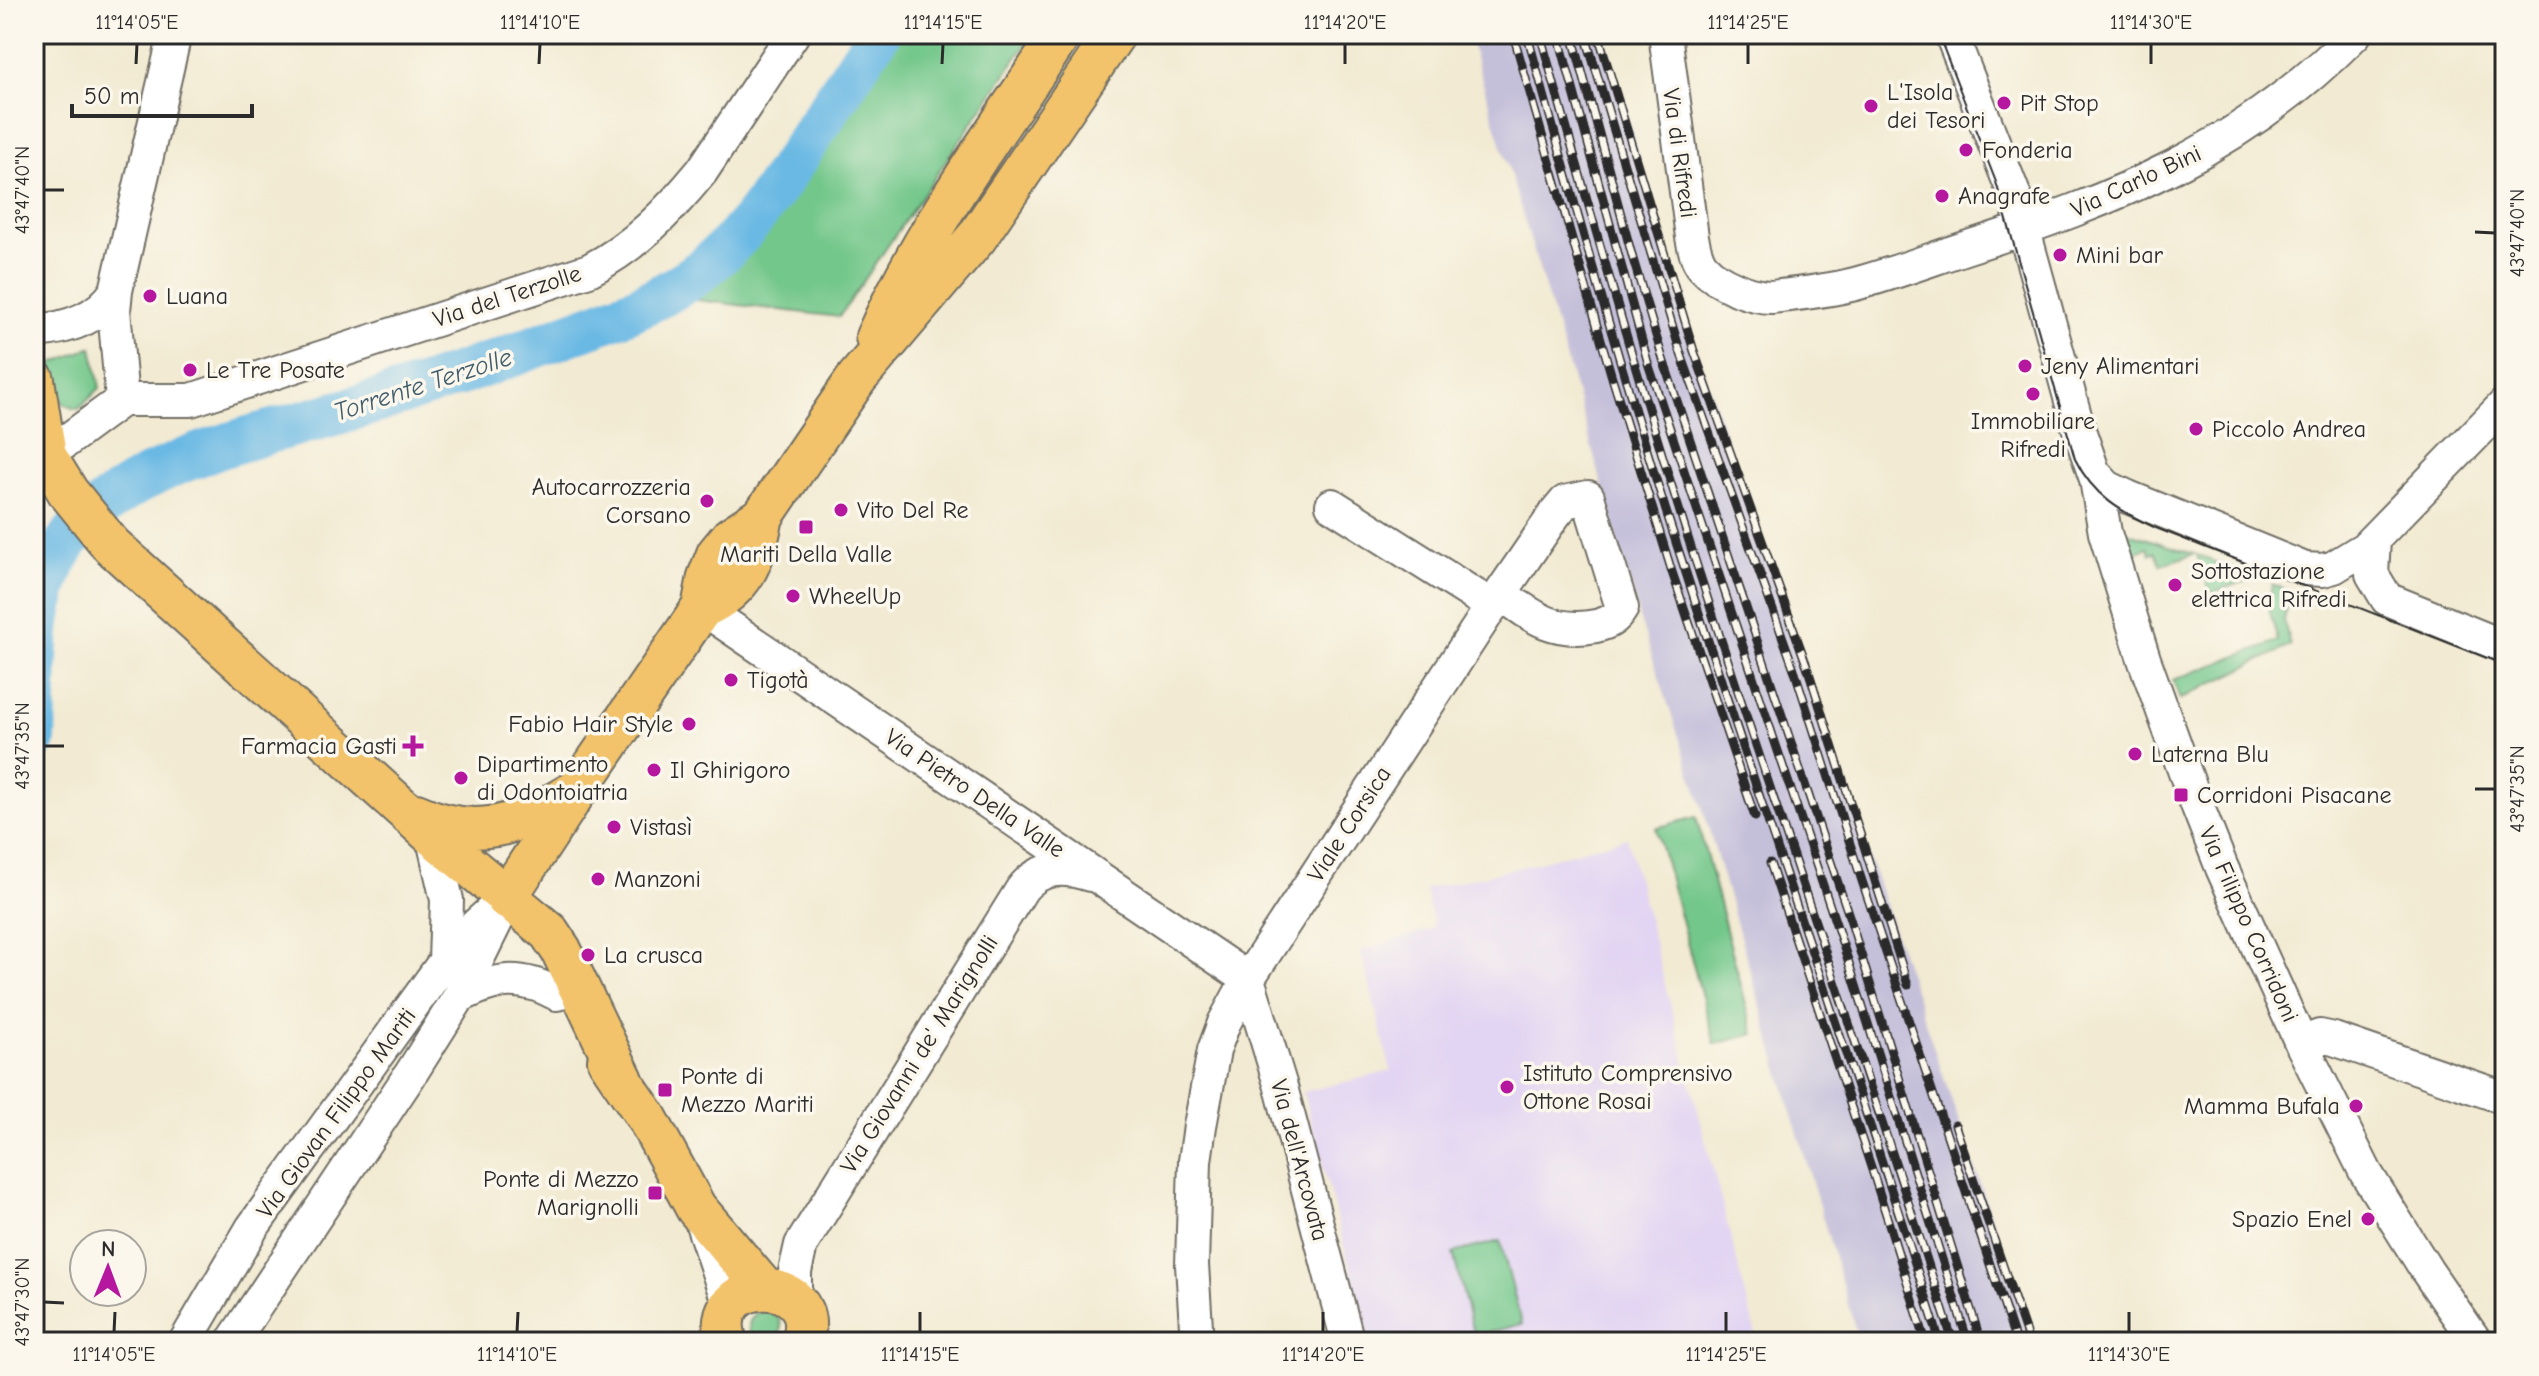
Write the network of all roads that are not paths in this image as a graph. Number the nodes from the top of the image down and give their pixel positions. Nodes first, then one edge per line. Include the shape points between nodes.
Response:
1 (175, 34) edge
2 (793, 34) edge
3 (1061, 34) edge
4 (1115, 34) edge
5 (1665, 34) edge
6 (1951, 34) edge
7 (2355, 34) edge
8 (2025, 230) junction
9 (1704, 269) joint
10 (115, 301) junction
11 (34, 331) edge
12 (857, 378) junction
13 (34, 380) edge
14 (122, 400) junction
15 (2505, 404) edge
16 (38, 451) edge
17 (2094, 473) junction
18 (1332, 505) dead end
19 (2374, 540) junction
20 (702, 608) junction
21 (2505, 647) edge
22 (577, 790) junction
23 (401, 807) junction
24 (432, 835) junction
25 (1102, 879) junction
26 (506, 898) junction
27 (445, 961) junction
28 (1248, 979) junction
29 (557, 994) junction
30 (459, 997) junction
31 (1215, 1047) junction
32 (2308, 1056) junction
33 (1273, 1059) junction
34 (623, 1080) junction
35 (2505, 1098) edge
36 (696, 1208) junction
37 (794, 1322) edge
38 (728, 1325) edge
39 (185, 1342) edge
40 (232, 1342) edge
41 (1197, 1342) edge
42 (1348, 1342) edge
43 (2476, 1342) edge

1 - 10 street
2 - 14 street, Via del Terzolle via 702,171 667,213 605,262 191,400
3 - 12 main road, Via Giovan Filippo Mariti via 917,253
4 - 12 main road, Via Giovan Filippo Mariti via 977,237
5 - 9 street, Via di Rifredi via 1692,237
6 - 8 street, Via Filippo Corridoni
7 - 8 street, Via Carlo Bini via 2281,99 2196,155 2135,187
8 - 9 street, Via Carlo Bini via 1855,284 1771,297 1749,293
8 - 17 street, Via Filippo Corridoni
10 - 11 street via 90,317
10 - 14 street
12 - 20 main road, Via Giovan Filippo Mariti via 763,516 731,537 717,554
13 - 16 main road
14 - 16 street
15 - 19 street
16 - 23 main road via 111,545
17 - 19 street via 2113,490 2305,569 2341,564
17 - 32 street, Via Filippo Corridoni via 2105,533 2188,784
18 - 28 street, Viale Corsica via 1496,600
19 - 21 street via 2372,574 2387,599
20 - 22 main road, Via Giovan Filippo Mariti
20 - 25 street, Via Pietro Della Valle
22 - 23 main road via 528,818 493,827 432,822
22 - 26 main road, Via Giovan Filippo Mariti
23 - 24 main road
24 - 26 main road
24 - 27 street via 447,900
25 - 28 street, Via Pietro Della Valle
25 - 37 street, Via Giovanni de' Marignolli via 1060,869 1039,874 1022,889 801,1245
26 - 27 street, Via Giovan Filippo Mariti
26 - 29 main road
26 - 30 street, Via Giovan Filippo Mariti
26 - 34 main road via 555,941
27 - 39 street, Via Giovan Filippo Mariti via 252,1228
28 - 31 street, Viale Corsica
28 - 33 street, Via dell'Arcovata
29 - 30 street via 537,984 505,980
29 - 34 main road
30 - 40 street, Via Giovan Filippo Mariti
31 - 33 street via 1252,1041
31 - 41 street, Viale Corsica via 1195,1161 1192,1265
32 - 35 street via 2326,1037
32 - 43 street, Via Filippo Corridoni via 2373,1185
33 - 42 street, Via dell'Arcovata
34 - 36 main road
36 - 37 main road
36 - 38 street
37 - 38 main road via 750,1290 738,1297

